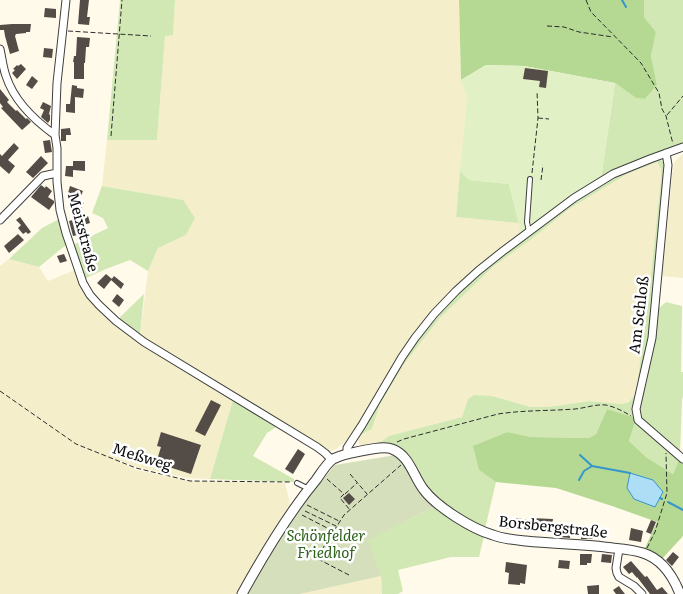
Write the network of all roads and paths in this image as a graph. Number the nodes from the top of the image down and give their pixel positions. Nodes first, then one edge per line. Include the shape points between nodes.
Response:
1 (66, 0) edge
2 (122, 0) edge
3 (586, 0) edge
4 (547, 26) dead end
5 (63, 30) junction
6 (119, 34) junction
7 (151, 36) dead end
8 (615, 37) junction
9 (0, 49) edge
10 (2, 75) edge
11 (537, 90) dead end
12 (683, 96) edge
13 (666, 116) junction
14 (538, 118) junction
15 (549, 119) dead end
16 (55, 135) junction
17 (111, 136) dead end
18 (683, 147) edge
19 (675, 150) junction
20 (666, 153) junction
21 (544, 165) dead end
22 (57, 173) junction
23 (530, 178) joint
24 (541, 180) dead end
25 (0, 220) edge
26 (529, 232) junction
27 (0, 391) edge
28 (638, 420) junction
29 (665, 445) junction
30 (390, 448) junction
31 (347, 454) junction
32 (683, 459) edge
33 (332, 460) junction
34 (407, 461) junction
35 (321, 473) junction
36 (350, 474) dead end
37 (297, 482) joint
38 (357, 482) junction
39 (309, 489) junction
40 (344, 494) junction
41 (368, 494) junction
42 (308, 505) dead end
43 (350, 510) junction
44 (305, 511) dead end
45 (302, 516) dead end
46 (340, 522) junction
47 (336, 527) junction
48 (333, 532) junction
49 (619, 549) junction
50 (644, 554) junction
51 (349, 575) dead end
52 (242, 594) edge
53 (642, 594) edge
54 (680, 594) edge

1 - 5 street, Meixstraße
2 - 6 path
3 - 8 path via 591,12
4 - 8 path
5 - 6 path
5 - 16 street, Meixstraße
6 - 7 path
6 - 17 path
8 - 13 path via 641,63 658,93
9 - 10 street
10 - 16 street via 22,106
11 - 14 path
12 - 13 path
13 - 19 path
14 - 15 path
14 - 23 path
16 - 22 street, Meixstraße
18 - 19 street
19 - 20 street
20 - 26 street via 613,174
20 - 28 street, Am Schloß via 668,165 652,338 636,409
21 - 24 path
22 - 25 street via 43,176
22 - 33 street, Meixstraße via 60,210 78,269 86,289 99,306 144,342 317,447
23 - 26 lane
26 - 31 street via 478,271 434,314 402,357 347,448
27 - 37 path, Meßweg via 76,444 136,468 190,481
28 - 29 street
28 - 30 path via 606,405 512,412 404,439
29 - 32 street
29 - 50 path via 667,493 655,532
30 - 31 street
30 - 34 street, Borsbergstraße
31 - 33 street
33 - 35 street
34 - 41 path
34 - 49 street, Borsbergstraße via 422,488 441,507 494,536
35 - 39 street
35 - 40 path
36 - 38 path
37 - 39 lane
38 - 40 path
38 - 41 path
39 - 52 street via 269,546
40 - 43 path via 340,498
41 - 43 path
42 - 46 path
43 - 46 path
44 - 47 path
45 - 48 path
46 - 47 path
47 - 48 path
48 - 51 path via 318,559
49 - 50 street, Borsbergstraße
49 - 53 street via 617,573
50 - 54 street, Borsbergstraße via 665,568

